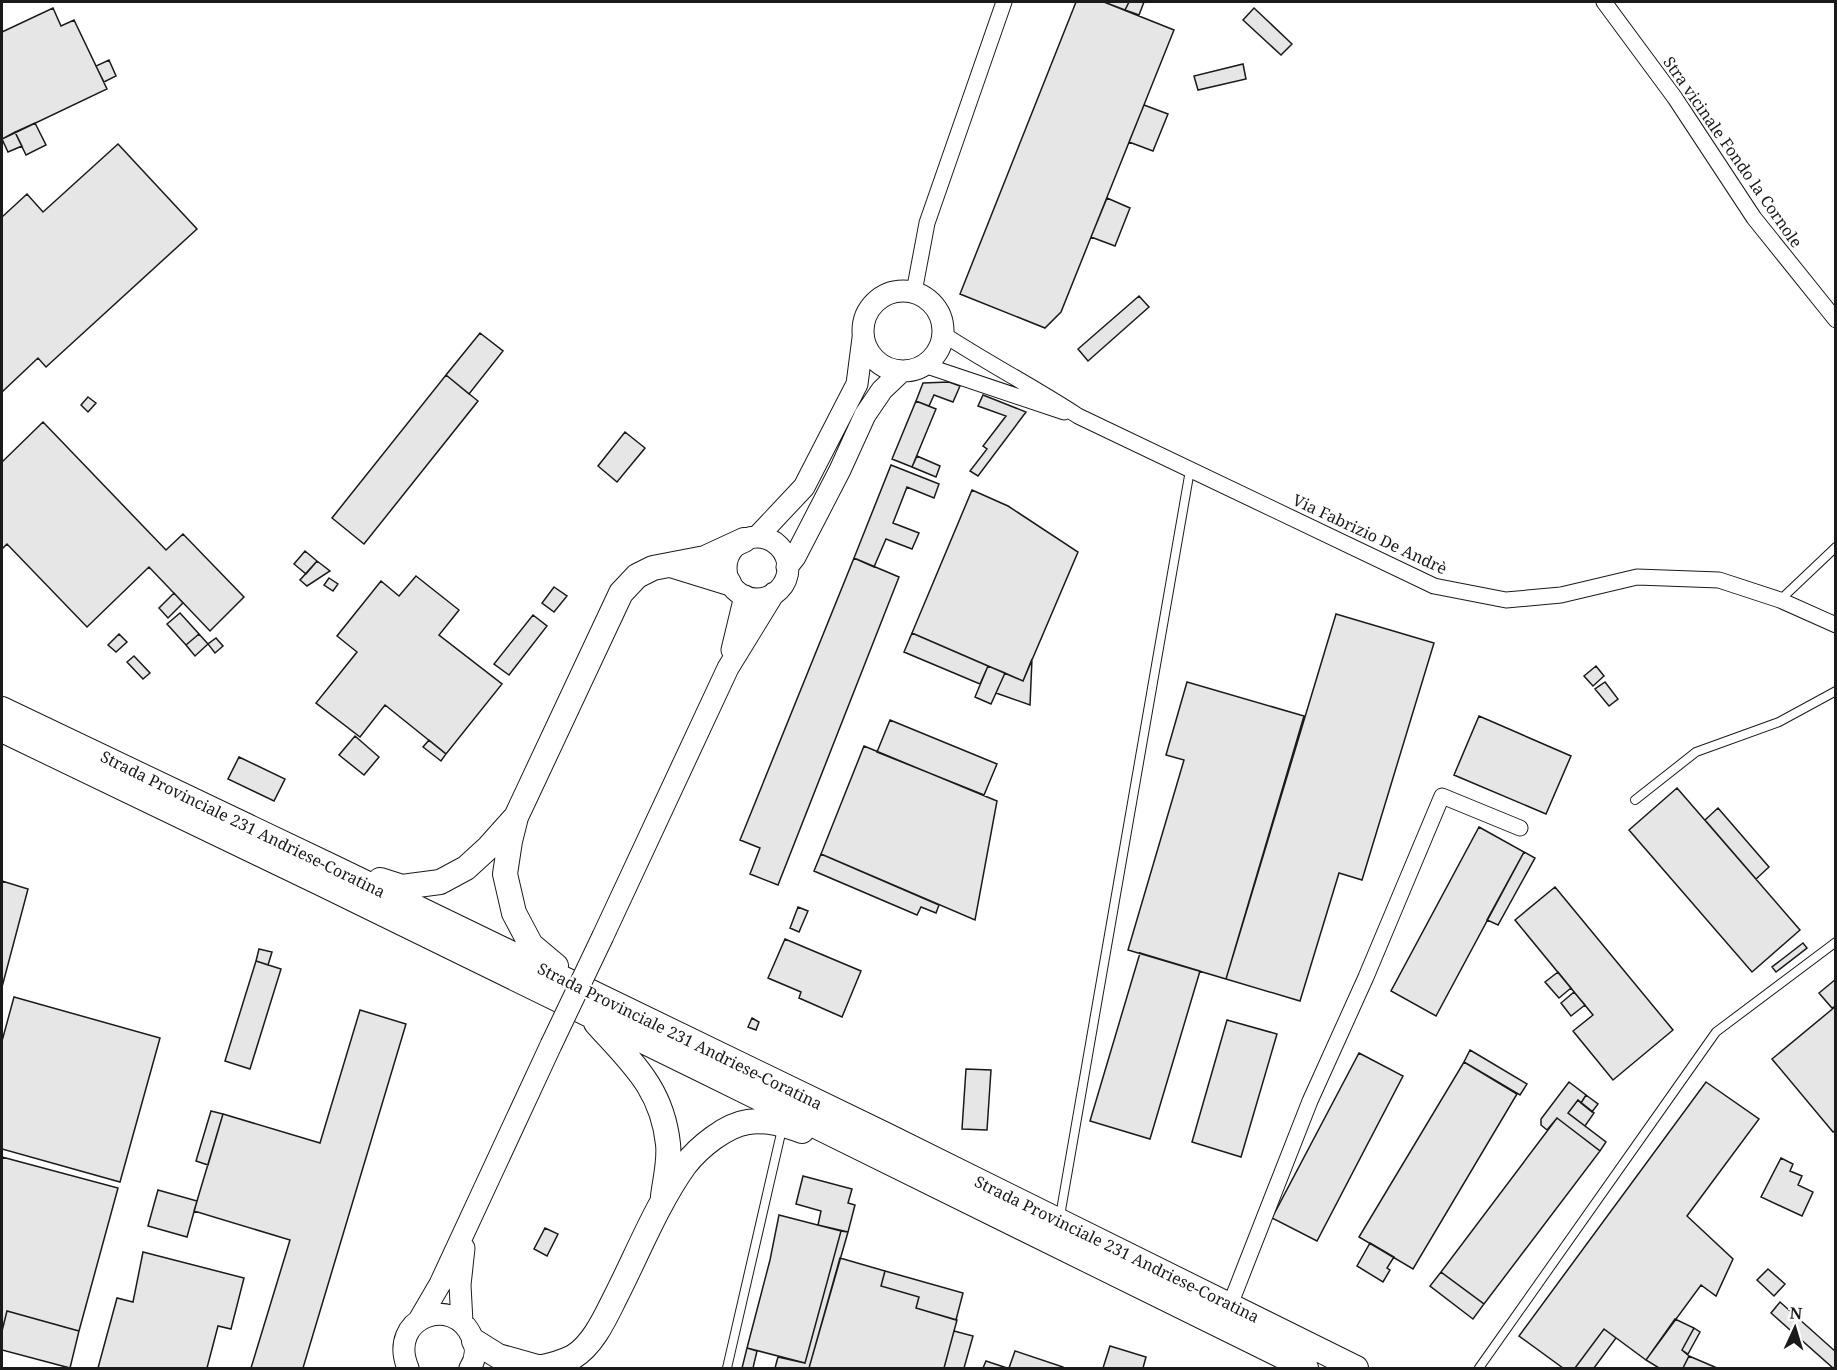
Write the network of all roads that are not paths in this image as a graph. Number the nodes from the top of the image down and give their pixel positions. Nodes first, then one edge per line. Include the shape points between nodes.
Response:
1 (1004, 2) edge
2 (1604, 2) edge
3 (914, 292) junction
4 (1836, 320) edge
5 (943, 334) junction
6 (863, 338) junction
7 (924, 365) junction
8 (902, 371) junction
9 (1078, 416) junction
10 (1190, 470) junction
11 (751, 538) junction
12 (1836, 547) edge
13 (671, 565) junction
14 (788, 567) junction
15 (737, 590) junction
16 (774, 593) junction
17 (1780, 600) junction
18 (1836, 625) edge
19 (728, 668) junction
20 (1836, 691) edge
21 (2, 709) edge
22 (2, 730) edge
23 (1635, 800) dead end
24 (516, 817) junction
25 (1520, 828) dead end
26 (333, 867) junction
27 (1836, 942) edge
28 (614, 1003) junction
29 (589, 1014) junction
30 (783, 1125) junction
31 (879, 1156) junction
32 (663, 1202) junction
33 (1059, 1220) junction
34 (467, 1229) junction
35 (1230, 1305) junction
36 (419, 1320) junction
37 (468, 1332) junction
38 (404, 1365) edge
39 (470, 1368) edge
40 (539, 1368) edge
41 (727, 1368) edge
42 (1306, 1368) edge
43 (1356, 1368) edge
44 (1479, 1368) edge

1 - 3 street via 927,223
2 - 4 street, Stra vicinale Fondo la Cornole via 1675,98 1754,218
3 - 5 main road via 936,308
3 - 6 main road via 901,290 876,301 867,312
5 - 7 main road via 937,352
5 - 9 street
6 - 8 main road via 877,361
6 - 11 main road via 857,384 804,487
7 - 8 main road
7 - 9 street
8 - 14 main road via 882,390 865,415
9 - 10 street, Via Fabrizio De Andrè
10 - 17 street, Via Fabrizio De Andrè via 1434,586 1506,600 1561,595 1637,577 1696,579 1719,580
10 - 33 lane
11 - 13 main road via 705,558
11 - 14 main road via 766,538 779,547
11 - 15 main road via 736,545 726,562 726,573
12 - 17 lane
13 - 15 main road
13 - 24 main road via 637,576 621,593
14 - 16 main road via 782,586
15 - 16 main road via 755,599
15 - 19 main road
16 - 19 main road
17 - 18 street, Via Fabrizio De Andrè
19 - 34 main road, bridge
20 - 23 lane via 1779,722 1696,753
21 - 26 main road, Strada Provinciale 231 Andriese-Coratina
22 - 29 main road, Strada Provinciale 231 Andriese-Coratina
24 - 26 main road via 466,868 440,882 402,887
24 - 28 main road via 505,874 514,913 531,945 551,963
25 - 35 street via 1443,796 1310,1101
26 - 28 main road, Strada Provinciale 231 Andriese-Coratina
27 - 44 lane via 1716,1032
28 - 33 main road, Strada Provinciale 231 Andriese-Coratina
29 - 31 main road, Strada Provinciale 231 Andriese-Coratina
29 - 32 main road via 645,1078 660,1106 669,1146
30 - 31 main road
30 - 32 main road via 746,1122 716,1136 686,1163
30 - 41 lane
31 - 42 main road, Strada Provinciale 231 Andriese-Coratina
32 - 40 main road via 596,1334 573,1356
33 - 35 main road, Strada Provinciale 231 Andriese-Coratina
34 - 36 main road
34 - 37 main road via 460,1285
35 - 43 main road, Strada Provinciale 231 Andriese-Coratina
36 - 37 main road via 429,1315 452,1316
36 - 38 main road via 407,1333
37 - 39 main road via 475,1354
37 - 40 main road via 498,1356

